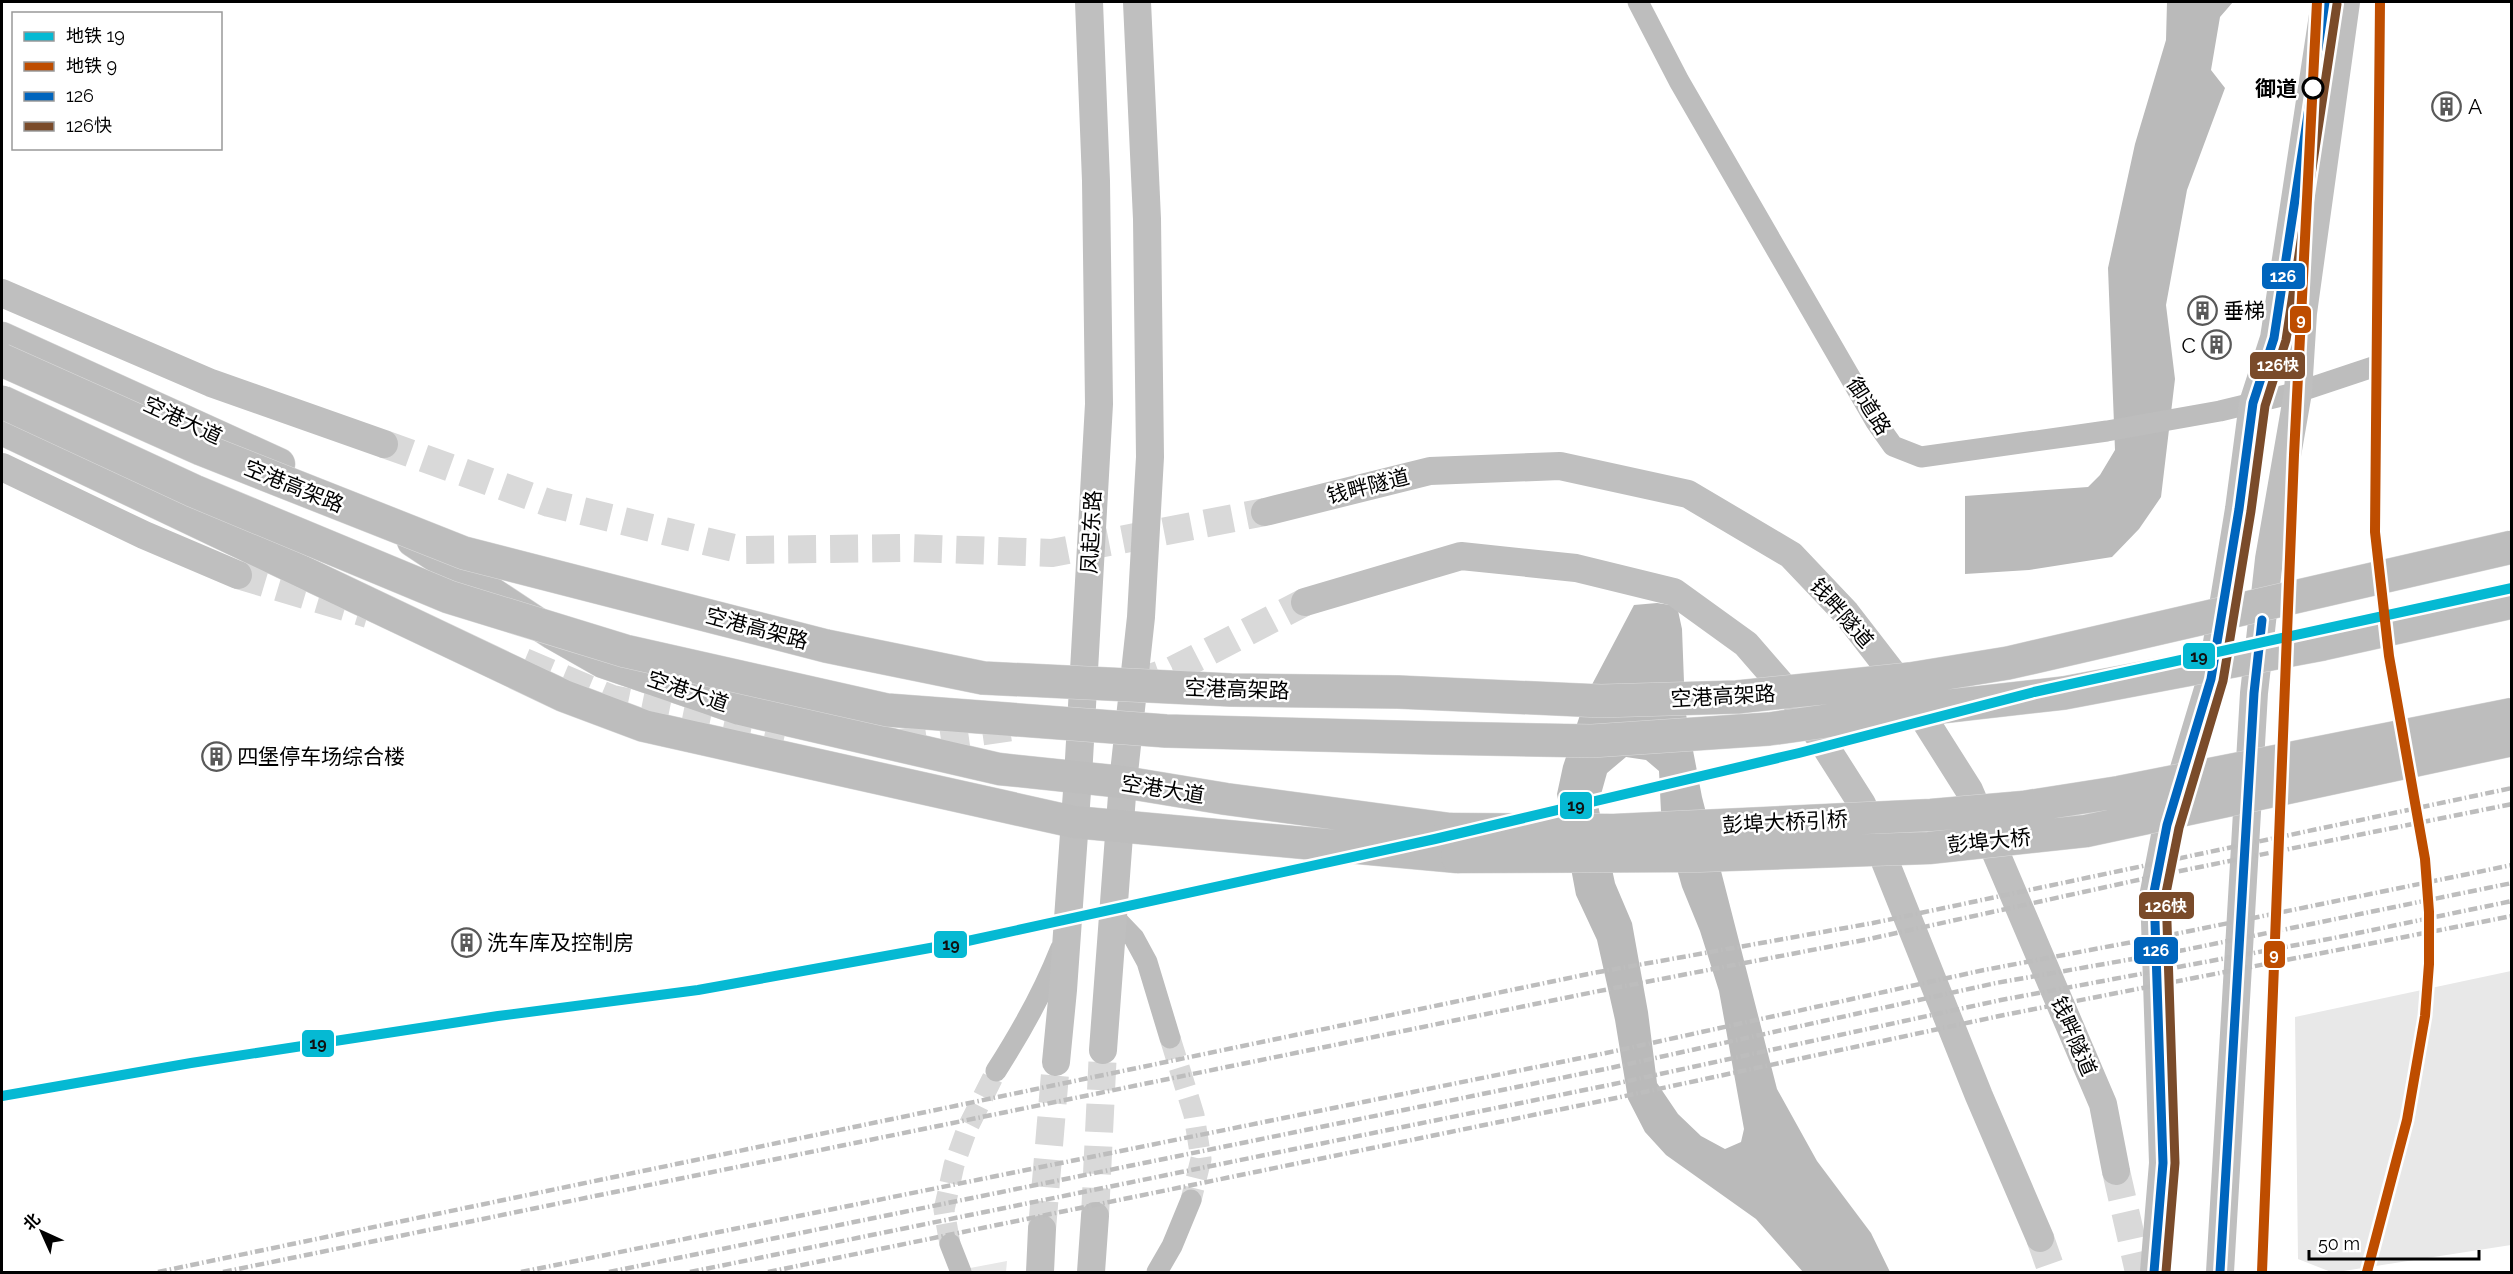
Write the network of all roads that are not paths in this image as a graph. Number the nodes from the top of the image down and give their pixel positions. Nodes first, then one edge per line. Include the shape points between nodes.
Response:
1 (1089, 2) edge
2 (1137, 2) edge
3 (1638, 2) edge
4 (2325, 2) edge
5 (2346, 2) edge
6 (2, 293) edge
7 (2, 338) edge
8 (2, 360) edge
9 (2373, 367) dead end
10 (2298, 392) junction
11 (2, 402) edge
12 (2253, 403) junction
13 (2, 429) edge
14 (384, 444) tunnel mouth
15 (2, 467) edge
16 (1264, 512) tunnel mouth
17 (2511, 548) edge
18 (238, 575) tunnel mouth
19 (1305, 602) tunnel mouth
20 (2511, 602) edge
21 (2511, 714) edge
22 (2511, 740) edge
23 (1078, 777) junction
24 (1123, 782) junction
25 (1074, 822) junction
26 (1120, 825) junction
27 (1453, 843) junction
28 (1113, 916) junction
29 (1067, 932) junction
30 (1170, 1038) tunnel mouth
31 (1103, 1050) tunnel mouth
32 (1056, 1062) tunnel mouth
33 (996, 1071) tunnel mouth
34 (2116, 1171) tunnel mouth
35 (1191, 1200) tunnel mouth
36 (1095, 1216) tunnel mouth
37 (1042, 1230) tunnel mouth
38 (2040, 1238) tunnel mouth
39 (950, 1244) tunnel mouth
40 (961, 1272) edge
41 (1040, 1272) edge
42 (1091, 1272) edge
43 (1157, 1272) edge
44 (2154, 1272) edge
45 (2220, 1272) edge

1 - 23 main road, 凤起东路 via 1099,404
2 - 24 main road via 1148,219 1150,457 1141,617
3 - 12 street, 御道路 via 1679,81 1893,446 1921,457 2107,431
4 - 12 main road via 2274,338
5 - 10 main road via 2303,313
6 - 14 main road via 211,383
7 - 23 main road, 空港大道 via 310,478 603,662 740,709 999,769
8 - 17 highway, 空港高架路, bridge via 201,449 464,553 826,646 983,678 1601,701 1737,697 1910,679 2008,663
9 - 10 street, 御道路
10 - 12 street, 御道路
10 - 45 main road via 2269,559 2254,693
11 - 20 highway, 空港高架路, bridge via 194,491 450,597 625,651 887,710 1166,731 1435,738 1592,741 1758,730 2064,693 2323,644
12 - 44 main road via 2211,679 2167,825 2154,892 2163,1163
13 - 25 main road, 空港大道 via 564,696 644,726
15 - 18 main road
16 - 34 main road, 钱畔隧道 via 1430,471 1560,466 1688,494 1791,555 1846,613 1907,692 1969,790 2103,1104
19 - 38 main road via 1461,556 1576,568 1674,592 1746,644 1799,705 1862,804
21 - 27 main road, 彭埠大桥引桥, bridge via 2119,792 2023,807
22 - 27 main road, 彭埠大桥, bridge via 2086,831 1929,848 1700,856
23 - 24 main road, 空港大道
23 - 25 main road, 凤起东路
24 - 26 main road
24 - 27 main road, 空港大道
25 - 26 main road, 空港大道
25 - 29 main road, 凤起东路
26 - 27 main road, 空港大道
26 - 28 main road
28 - 30 street via 1134,938 1147,962
28 - 31 main road
29 - 32 main road, 凤起东路
29 - 33 street via 1045,986
35 - 43 street
36 - 42 main road
37 - 41 main road
39 - 40 street

